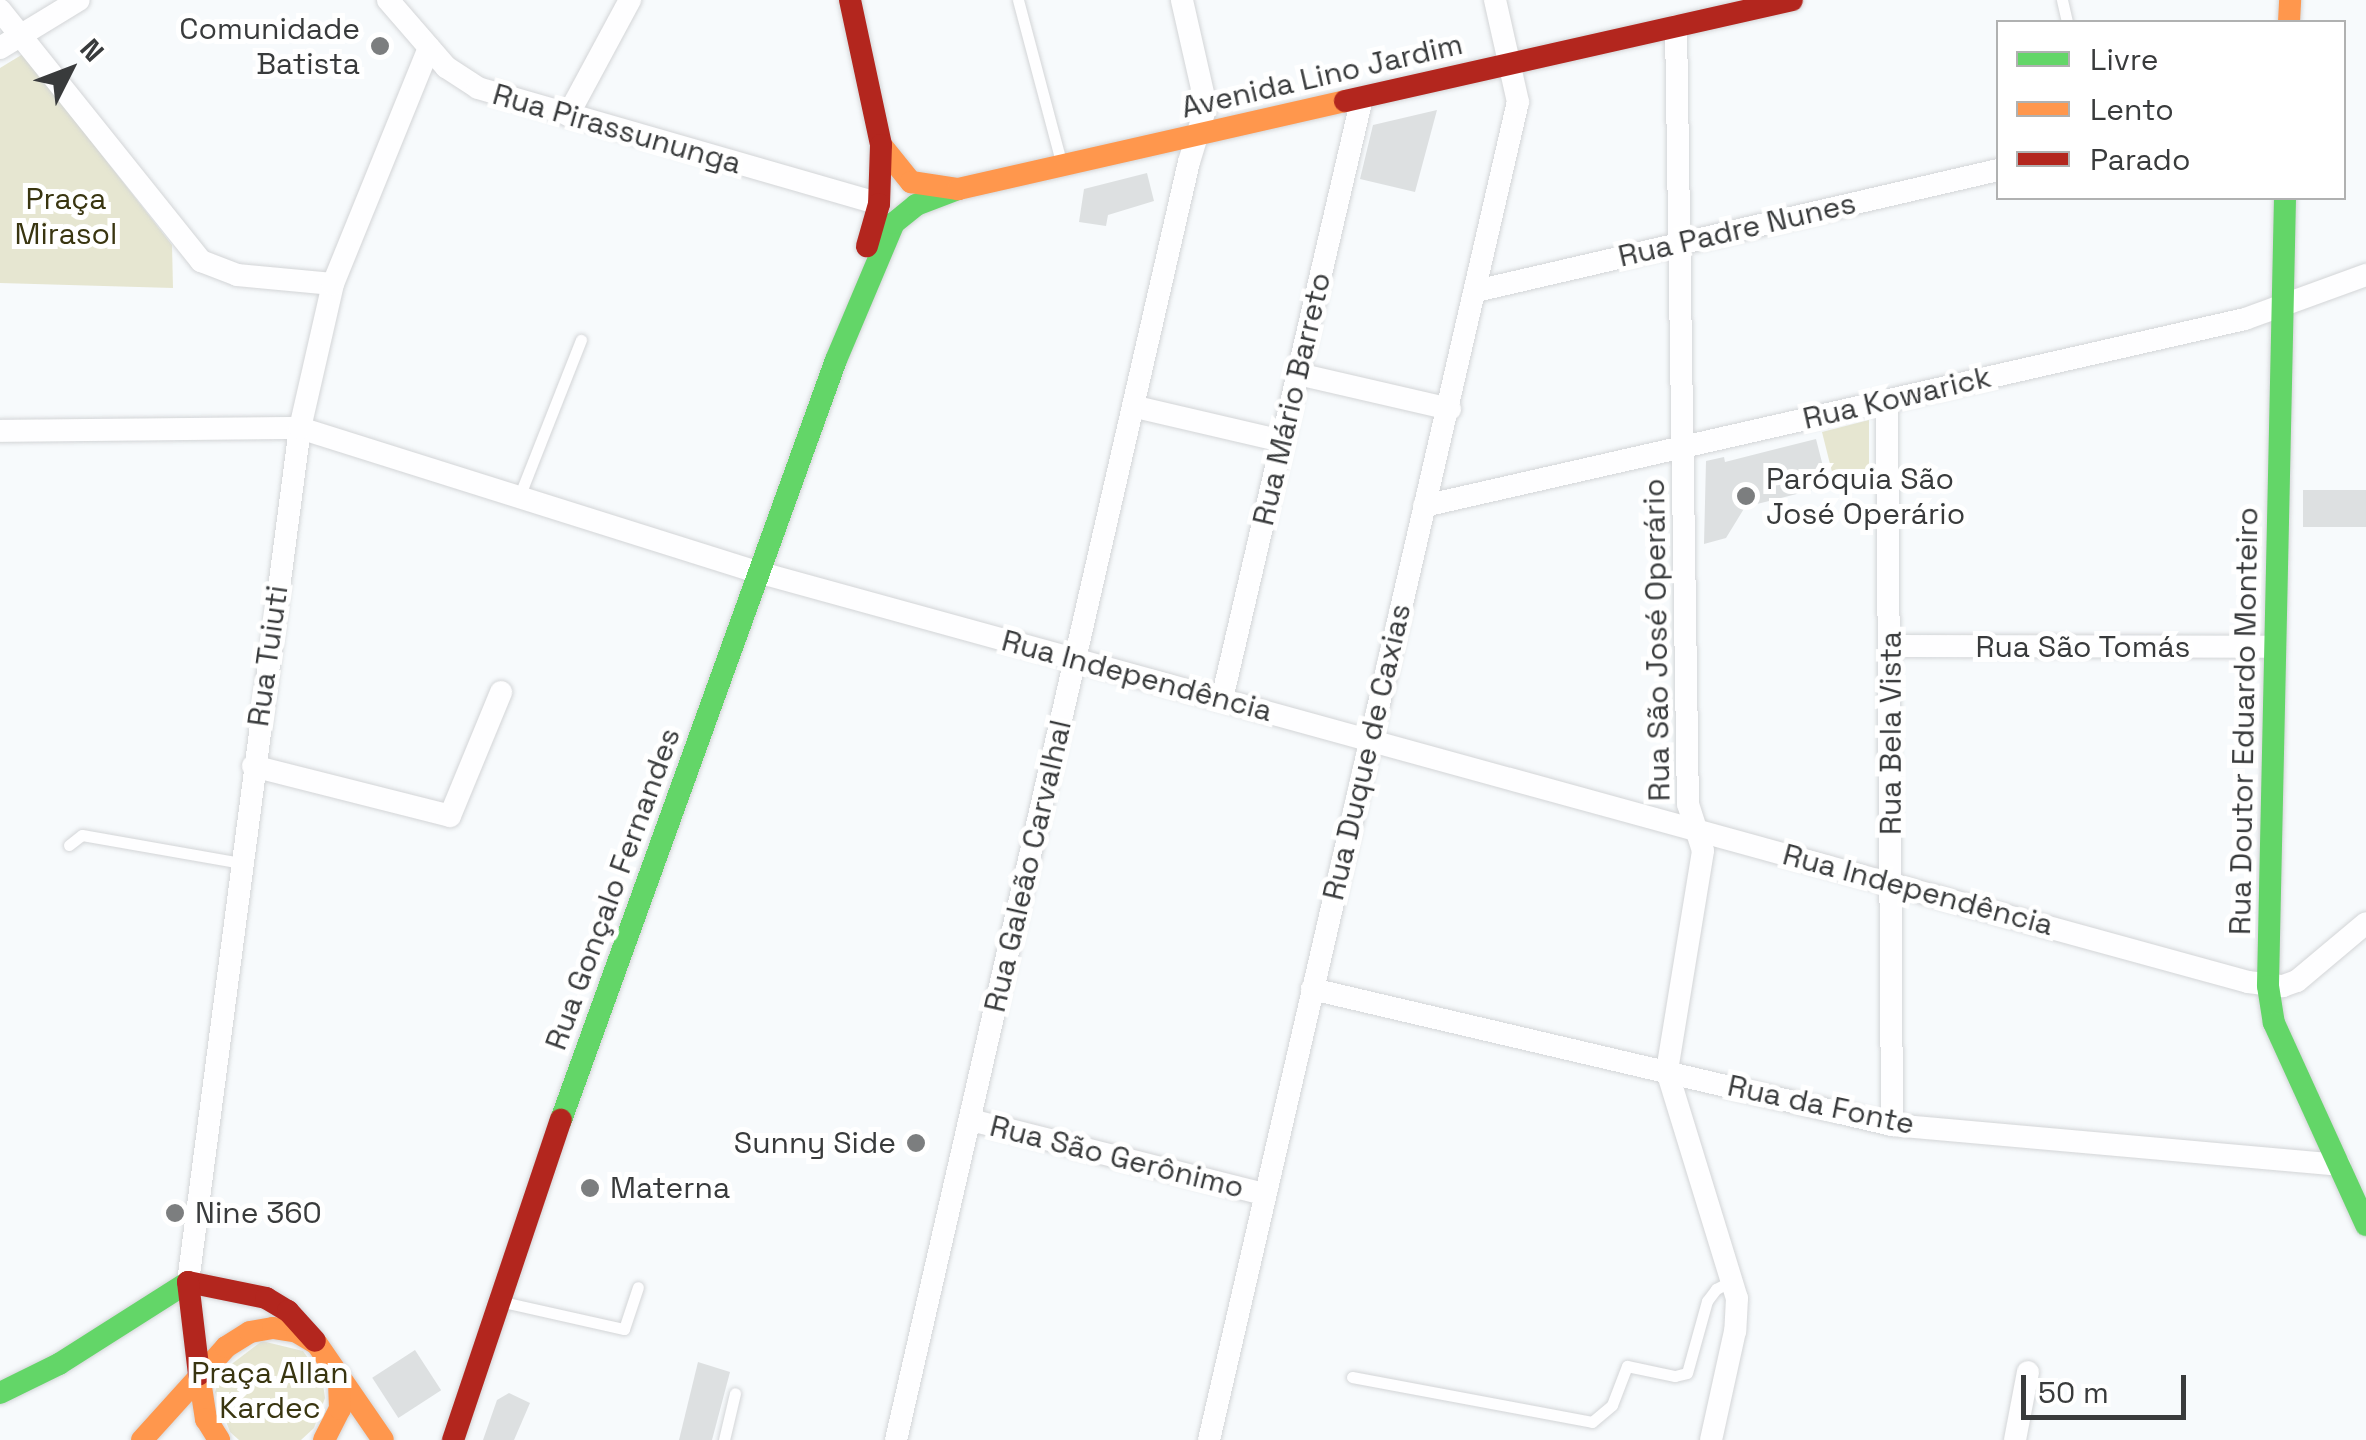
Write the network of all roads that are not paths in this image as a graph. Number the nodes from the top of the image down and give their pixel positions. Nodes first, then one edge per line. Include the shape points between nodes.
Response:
1 (78, 0) edge
2 (388, 0) edge
3 (630, 0) edge
4 (850, 0) edge
5 (1018, 0) edge
6 (1182, 0) edge
7 (1495, 0) edge
8 (1671, 0) edge
9 (1792, 0) edge
10 (0, 10) edge
11 (1676, 26) junction
12 (22, 36) junction
13 (0, 48) edge
14 (429, 48) junction
15 (1511, 64) junction
16 (1362, 98) junction
17 (568, 115) junction
18 (1198, 136) junction
19 (881, 144) junction
20 (1062, 166) junction
21 (1996, 170) edge
22 (958, 189) junction
23 (2286, 200) edge
24 (879, 204) junction
25 (1682, 243) junction
26 (2366, 275) edge
27 (333, 284) junction
28 (1476, 292) junction
29 (2283, 308) junction
30 (581, 340) dead end
31 (836, 360) junction
32 (1298, 374) junction
33 (1887, 400) junction
34 (1136, 408) junction
35 (1450, 409) junction
36 (300, 428) junction
37 (0, 430) edge
38 (1282, 441) junction
39 (1682, 446) junction
40 (519, 497) junction
41 (1424, 506) junction
42 (760, 573) junction
43 (1892, 646) junction
44 (2275, 647) junction
45 (1074, 660) junction
46 (501, 692) dead end
47 (1222, 699) junction
48 (1370, 740) junction
49 (252, 766) junction
50 (1696, 830) junction
51 (69, 845) dead end
52 (241, 863) junction
53 (1891, 881) junction
54 (2366, 923) edge
55 (2268, 986) junction
56 (1312, 989) junction
57 (1667, 1071) junction
58 (971, 1120) junction
59 (1892, 1125) junction
60 (2339, 1165) junction
61 (1264, 1194) junction
62 (2366, 1225) edge
63 (1734, 1280) junction
64 (188, 1282) junction
65 (638, 1287) dead end
66 (498, 1301) junction
67 (115, 1330) junction
68 (192, 1336) junction
69 (317, 1344) junction
70 (2028, 1372) dead end
71 (198, 1374) junction
72 (339, 1375) junction
73 (1352, 1377) dead end
74 (0, 1392) edge
75 (735, 1393) dead end
76 (142, 1440) edge
77 (219, 1440) edge
78 (324, 1440) edge
79 (382, 1440) edge
80 (453, 1440) edge
81 (724, 1440) edge
82 (896, 1440) edge
83 (1210, 1440) edge
84 (1710, 1440) edge
85 (2015, 1440) edge

1 - 12 street
2 - 14 street, Rua Pirassununga
3 - 17 street
4 - 19 main road, Rua Gonçalo Fernandes
5 - 20 lane
6 - 18 street, Rua Galeão Carvalhal via 1206,106
7 - 15 street, Rua Duque de Caxias
8 - 11 main road, Rua São José Operário
9 - 11 main road, Avenida Lino Jardim
10 - 12 street
11 - 15 main road, Avenida Lino Jardim
11 - 25 street, Rua São José Operário
12 - 13 street
12 - 27 street via 201,261 237,275
14 - 17 street, Rua Pirassununga via 478,88
14 - 27 street, Rua Tuiuti
15 - 16 main road, Avenida Lino Jardim
15 - 28 street, Rua Duque de Caxias via 1518,102
16 - 18 main road, Avenida Lino Jardim
16 - 32 street, Rua Mário Barreto
17 - 24 street, Rua Pirassununga
18 - 20 main road, Avenida Lino Jardim
18 - 34 street, Rua Galeão Carvalhal
19 - 22 main road, Avenida Lino Jardim via 911,182
19 - 24 main road, Rua Gonçalo Fernandes
20 - 22 main road, Avenida Lino Jardim
21 - 25 street, Rua Padre Nunes
22 - 31 main road, Rua Gonçalo Fernandes via 916,205 894,222
23 - 29 main road, Rua Doutor Eduardo Monteiro
24 - 31 main road, Rua Gonçalo Fernandes
25 - 28 street, Rua Padre Nunes
25 - 39 street, Rua São José Operário
26 - 29 street, Rua Kowarick
27 - 36 street, Rua Tuiuti
28 - 35 street, Rua Duque de Caxias
29 - 33 street, Rua Kowarick
29 - 44 main road, Rua Doutor Eduardo Monteiro
30 - 40 lane
31 - 42 main road, Rua Gonçalo Fernandes
32 - 35 street
32 - 38 street, Rua Mário Barreto
33 - 39 street, Rua Kowarick
33 - 43 street, Rua Bela Vista
34 - 38 street
34 - 45 street, Rua Galeão Carvalhal
35 - 41 street, Rua Duque de Caxias
36 - 37 street, Rua Independência
36 - 40 street, Rua Independência
36 - 49 street, Rua Tuiuti
38 - 47 street, Rua Mário Barreto
39 - 41 street, Rua Kowarick
39 - 50 street, Rua São José Operário via 1688,804
40 - 42 street, Rua Independência
41 - 48 street, Rua Duque de Caxias
42 - 45 street, Rua Independência
42 - 66 main road, Rua Gonçalo Fernandes
43 - 44 street, Rua São Tomás
43 - 53 street, Rua Bela Vista
44 - 55 main road, Rua Doutor Eduardo Monteiro
45 - 47 street, Rua Independência
45 - 58 street, Rua Galeão Carvalhal
46 - 49 street via 450,816
47 - 48 street, Rua Independência
48 - 50 street, Rua Independência
48 - 56 street, Rua Duque de Caxias
49 - 52 street, Rua Tuiuti
50 - 53 street, Rua Independência
50 - 57 street, Rua São José Operário via 1703,851
51 - 52 lane via 82,835
52 - 64 street, Rua Tuiuti
53 - 55 street, Rua Independência
53 - 59 street, Rua Bela Vista
54 - 55 street via 2297,981
55 - 60 main road, Rua Doutor Eduardo Monteiro via 2274,1023
56 - 57 street, Rua da Fonte
56 - 61 street, Rua Duque de Caxias
57 - 59 street, Rua da Fonte
57 - 63 street, Rua São José Operário
58 - 61 street, Rua São Gerônimo
58 - 82 street, Rua Galeão Carvalhal
59 - 60 street, Rua da Fonte
60 - 62 main road, Rua Doutor Eduardo Monteiro
61 - 83 street, Rua Duque de Caxias
63 - 73 lane via 1708,1301 1687,1373 1627,1366 1612,1405 1592,1422
63 - 84 street, Rua São José Operário via 1738,1314
64 - 67 main road
64 - 68 main road
64 - 69 main road via 266,1298 288,1311
65 - 66 lane via 624,1328
66 - 80 main road, Rua Gonçalo Fernandes
67 - 68 main road via 146,1325
67 - 74 main road
68 - 71 main road
69 - 71 main road via 284,1329 250,1332
69 - 72 main road
70 - 85 street
71 - 76 main road
71 - 77 main road via 206,1418
72 - 78 main road via 340,1410
72 - 79 main road
75 - 81 lane

